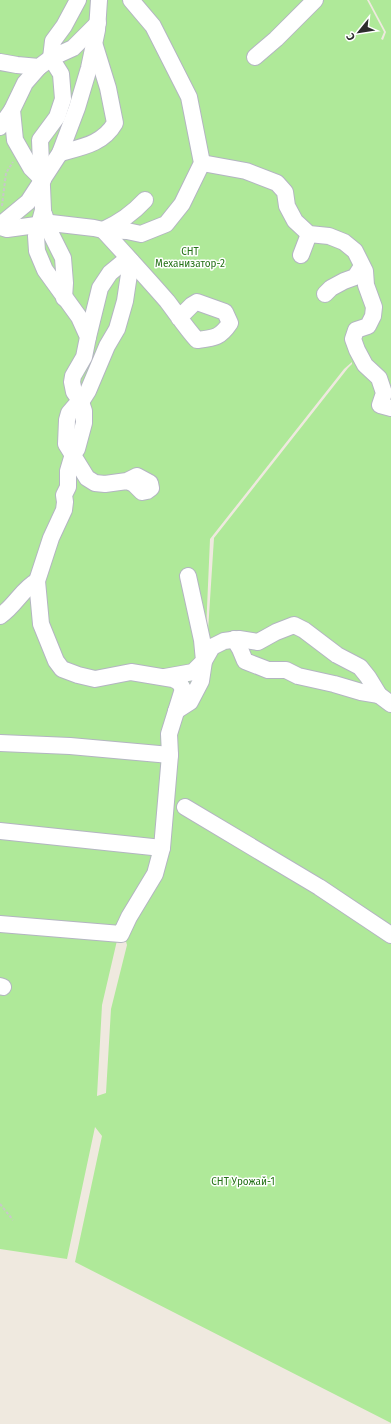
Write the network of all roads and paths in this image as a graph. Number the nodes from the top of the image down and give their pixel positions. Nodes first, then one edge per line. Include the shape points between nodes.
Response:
1 (78, 0) edge
2 (99, 0) edge
3 (130, 0) edge
4 (314, 0) edge
5 (98, 22) junction
6 (94, 43) junction
7 (255, 57) dead end
8 (0, 62) edge
9 (45, 62) junction
10 (12, 110) junction
11 (0, 127) edge
12 (21, 150) junction
13 (60, 153) junction
14 (202, 163) junction
15 (43, 180) junction
16 (145, 200) dead end
17 (1, 216) edge
18 (43, 219) junction
19 (0, 227) edge
20 (103, 230) junction
21 (309, 234) junction
22 (301, 255) dead end
23 (130, 259) junction
24 (362, 266) junction
25 (325, 294) dead end
26 (64, 298) junction
27 (179, 318) dead end
28 (88, 337) junction
29 (391, 369) edge
30 (380, 381) junction
31 (81, 402) junction
32 (391, 408) edge
33 (72, 456) junction
34 (127, 481) dead end
35 (188, 576) dead end
36 (37, 581) junction
37 (0, 616) edge
38 (234, 639) junction
39 (204, 661) junction
40 (161, 678) junction
41 (385, 699) edge
42 (176, 711) junction
43 (0, 743) edge
44 (170, 755) junction
45 (185, 806) dead end
46 (0, 831) edge
47 (162, 848) junction
48 (0, 924) edge
49 (391, 935) edge
50 (0, 1204) edge
51 (13, 1220) dead end

1 - 9 street via 53,41
2 - 5 street
3 - 14 street via 153,26 189,97
4 - 7 street via 276,40
5 - 6 street
5 - 9 street via 73,48
6 - 13 street via 77,108
6 - 13 street via 108,88 115,123 110,132 99,140
8 - 9 street via 17,65
9 - 10 street via 25,83
9 - 15 street via 61,74 64,99 57,117 40,140
10 - 11 street
10 - 12 street via 15,140
12 - 15 street via 31,168
12 - 17 path via 6,173
13 - 15 street
14 - 20 street via 182,204 166,224 141,234
14 - 21 street via 246,171 276,182 284,192 287,206 295,221
15 - 17 street via 28,202 5,221
15 - 18 street
16 - 20 street via 119,222
18 - 19 street via 7,229
18 - 20 street
18 - 26 street via 63,258
18 - 26 street via 36,236 37,251 45,270
20 - 23 street
21 - 22 street
21 - 24 street via 329,236 344,242 355,251
23 - 27 street
23 - 28 street via 110,273 100,288
23 - 31 street via 126,301 117,329
24 - 25 street via 355,277 344,280
24 - 30 street via 374,307 373,316 368,326 356,330 353,339 365,365
26 - 28 street via 79,317
28 - 31 street via 84,357 72,382 74,392
29 - 30 street
30 - 32 street via 384,392 380,405
31 - 33 street via 84,423 77,449
33 - 34 street via 87,478 95,483
33 - 36 street via 68,471 68,487 64,495 64,510 51,538
35 - 39 street
36 - 37 street
36 - 40 street via 41,624 56,661 62,669 95,679 131,672
38 - 39 street via 212,648
38 - 41 street via 245,660 268,670 286,670 298,676
38 - 41 street via 258,642 294,625 337,655 360,667
39 - 40 street via 193,672
39 - 42 street via 201,682 190,702
40 - 42 street via 173,679 179,682 183,689
42 - 44 street via 169,734
43 - 44 street
44 - 47 street
45 - 49 street via 319,887
46 - 47 street
47 - 48 street via 154,874 121,934
50 - 51 path

